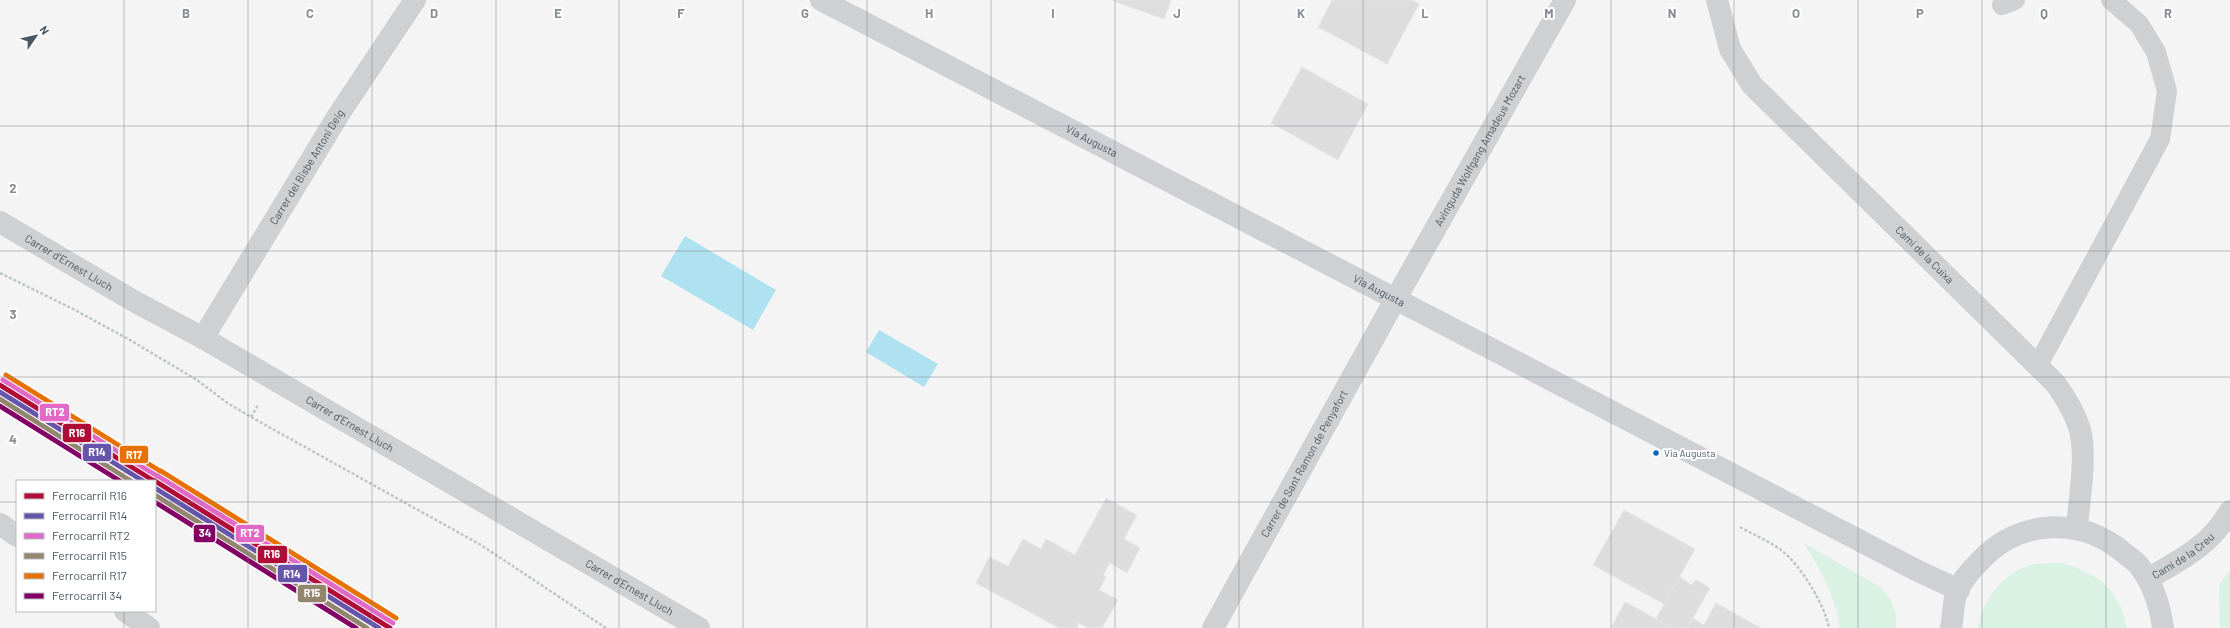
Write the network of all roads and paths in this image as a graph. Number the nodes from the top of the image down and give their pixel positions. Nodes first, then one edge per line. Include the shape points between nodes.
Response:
1 (415, 0) edge
2 (821, 0) edge
3 (1565, 0) edge
4 (1717, 0) edge
5 (2111, 0) edge
6 (0, 222) edge
7 (0, 273) edge
8 (1395, 300) junction
9 (203, 338) junction
10 (2038, 365) junction
11 (2230, 511) edge
12 (0, 524) edge
13 (1740, 527) dead end
14 (2077, 528) junction
15 (16, 535) edge
16 (2148, 579) junction
17 (1959, 590) junction
18 (606, 628) edge
19 (699, 628) edge
20 (1213, 628) edge
21 (1829, 628) edge
22 (1951, 628) edge
23 (2163, 628) edge

1 - 9 street, Carrer del Bisbe Antoni Deig via 335,121
2 - 8 main road, Via Augusta
3 - 8 street, Avinguda Wolfgang Amadeus Mozart
4 - 10 street, Camí de la Cuixa via 1730,50 1752,85
5 - 10 lane via 2139,24 2156,52 2167,91 2160,139
6 - 9 street, Carrer d'Ernest Lluch via 132,300
7 - 18 path via 130,340 197,380 251,417 481,545
8 - 17 main road, Via Augusta via 1497,350 1918,571
8 - 20 street, Carrer de Sant Ramon de Penyafort
9 - 19 street, Carrer d'Ernest Lluch
10 - 14 street, Camí de la Cuixa via 2056,384 2070,405 2080,431 2082,459
11 - 16 street, Camí de la Creu via 2224,522 2202,546
12 - 15 street
13 - 21 path via 1782,550 1802,570
14 - 16 main road via 2111,542 2139,565
14 - 17 main road via 2035,528 2015,534 1993,547 1966,576
16 - 23 main road via 2160,605
17 - 22 main road

